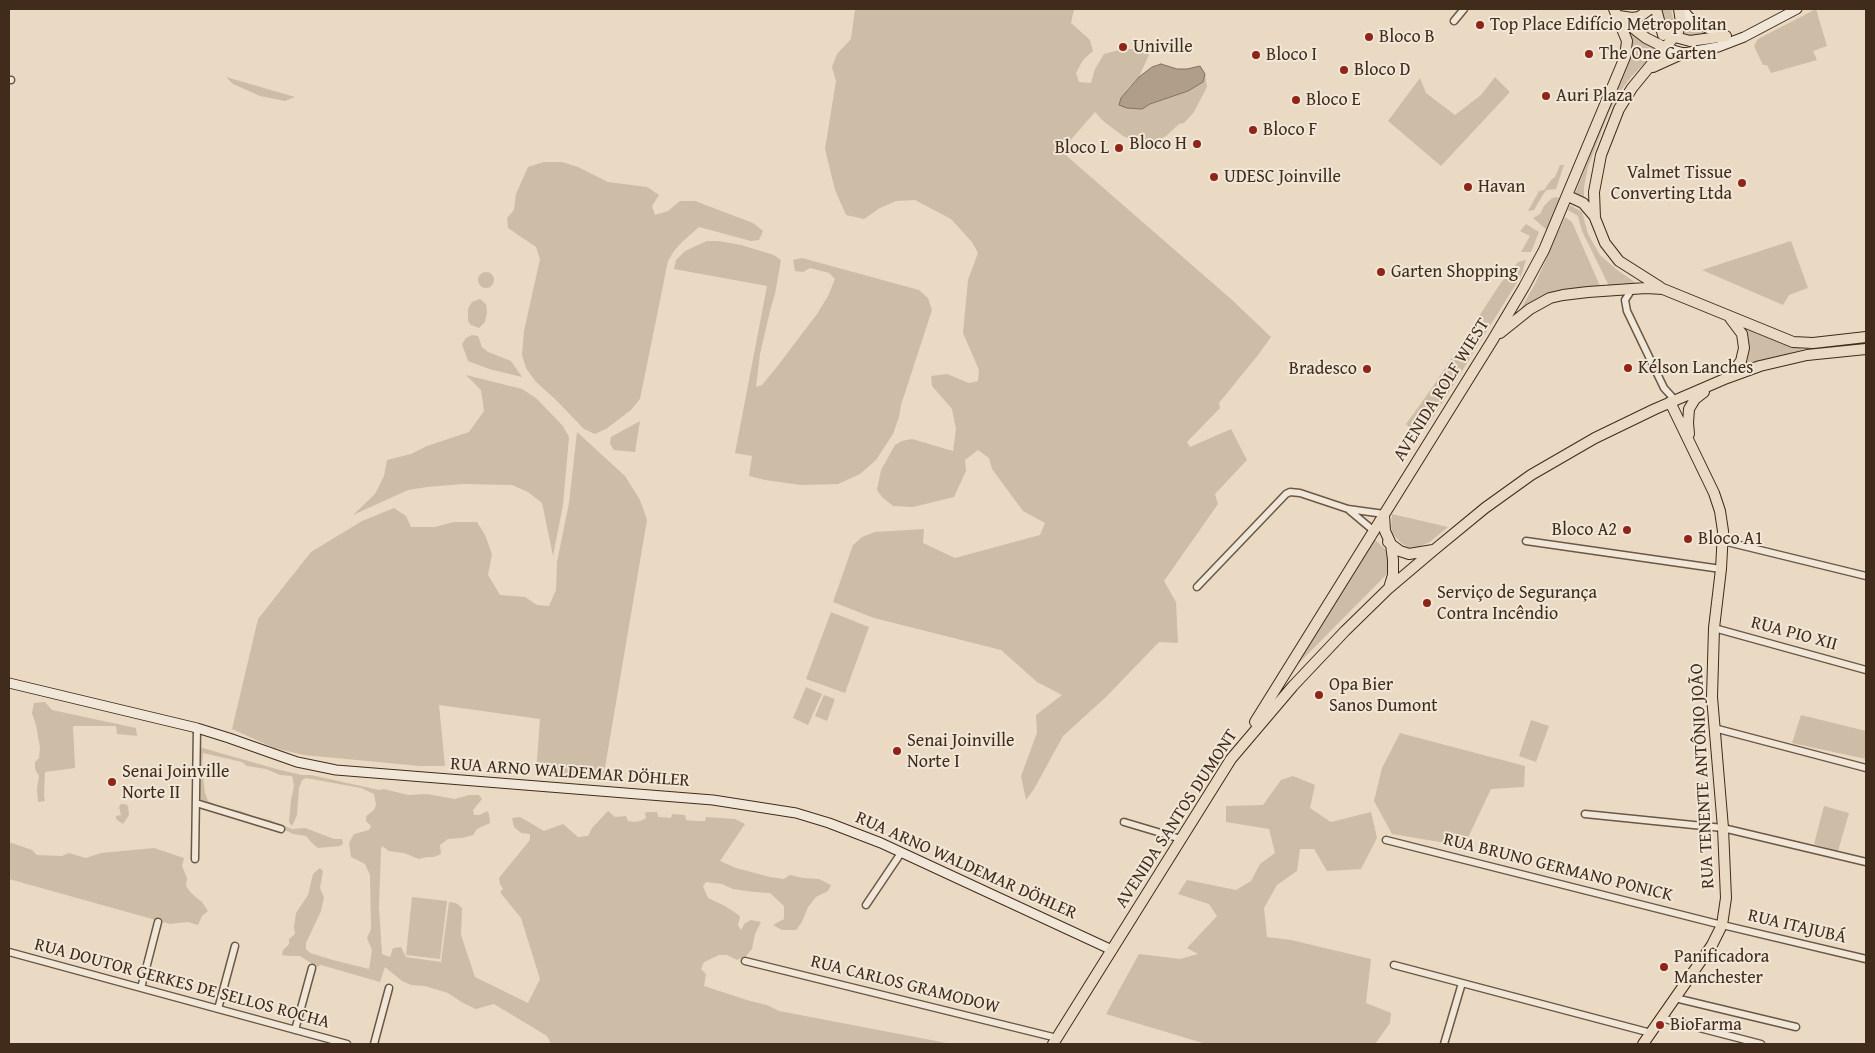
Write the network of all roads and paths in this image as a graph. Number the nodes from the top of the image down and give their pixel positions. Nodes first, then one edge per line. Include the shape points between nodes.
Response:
1 (1464, 9) edge
2 (1650, 9) edge
3 (1656, 9) edge
4 (1681, 9) edge
5 (1797, 9) edge
6 (1616, 12) edge
7 (1454, 21) dead end
8 (1662, 28) junction
9 (1726, 36) junction
10 (1675, 37) junction
11 (1744, 37) junction
12 (1666, 48) junction
13 (1684, 53) junction
14 (1646, 72) junction
15 (1568, 196) junction
16 (1595, 218) junction
17 (1632, 288) junction
18 (1663, 289) junction
19 (1728, 316) junction
20 (1866, 337) edge
21 (1492, 341) junction
22 (1866, 349) edge
23 (1760, 366) junction
24 (1727, 378) junction
25 (1673, 401) junction
26 (1690, 442) junction
27 (1348, 509) junction
28 (1384, 514) junction
29 (1374, 531) junction
30 (1526, 541) dead end
31 (1723, 541) junction
32 (1391, 544) junction
33 (1434, 550) junction
34 (1721, 569) junction
35 (1866, 576) edge
36 (1197, 587) dead end
37 (1388, 589) junction
38 (1714, 628) junction
39 (1866, 670) edge
40 (9, 683) edge
41 (197, 728) junction
42 (1714, 728) junction
43 (1231, 759) junction
44 (1866, 768) edge
45 (196, 803) junction
46 (1585, 814) dead end
47 (1124, 822) dead end
48 (1723, 828) junction
49 (281, 829) dead end
50 (1182, 839) junction
51 (1386, 840) dead end
52 (901, 852) junction
53 (195, 859) dead end
54 (1866, 862) edge
55 (866, 905) dead end
56 (158, 922) dead end
57 (1722, 925) junction
58 (235, 946) dead end
59 (1112, 950) junction
60 (9, 952) edge
61 (1866, 958) edge
62 (745, 961) dead end
63 (1394, 965) dead end
64 (312, 968) dead end
65 (1462, 983) junction
66 (141, 988) junction
67 (389, 988) dead end
68 (1675, 998) junction
69 (218, 1009) junction
70 (1661, 1018) junction
71 (1796, 1027) dead end
72 (295, 1030) junction
73 (1651, 1033) junction
74 (1055, 1041) edge
75 (348, 1044) edge
76 (374, 1044) edge
77 (1444, 1044) edge
78 (1643, 1044) edge
79 (1760, 1044) edge

1 - 7 street
2 - 6 main road via 1639,17 1625,18
3 - 8 main road
4 - 9 main road via 1700,25
4 - 10 main road via 1681,22
5 - 11 main road
6 - 12 main road via 1646,38
6 - 15 main road, AVENIDA ROLF WIEST via 1627,41 1625,57
8 - 10 main road
8 - 12 main road
9 - 10 main road via 1696,41
9 - 11 main road
10 - 12 main road
11 - 13 main road via 1707,50
12 - 13 main road
12 - 14 main road
13 - 14 main road
14 - 16 main road via 1622,104 1601,155 1594,192
15 - 16 main road via 1583,203
15 - 21 main road, AVENIDA ROLF WIEST via 1541,256
16 - 18 main road via 1605,243 1619,261
17 - 18 main road
17 - 21 main road via 1550,298 1519,316
17 - 25 street, RUA TENENTE ANTÔNIO JOÃO via 1625,300 1627,311
18 - 19 main road
19 - 20 main road via 1793,342
19 - 24 main road via 1742,334 1744,348 1741,361
21 - 28 main road, AVENIDA ROLF WIEST
22 - 23 main road, AVENIDA SANTOS DUMONT via 1807,355
23 - 24 main road, AVENIDA SANTOS DUMONT
23 - 26 main road via 1695,399 1688,414
24 - 25 main road, AVENIDA SANTOS DUMONT
25 - 26 main road, RUA TENENTE ANTÔNIO JOÃO
25 - 33 main road, AVENIDA SANTOS DUMONT via 1555,460 1506,492
26 - 31 main road, RUA TENENTE ANTÔNIO JOÃO via 1718,502
27 - 28 street
27 - 29 street
27 - 36 street via 1300,493 1286,494
28 - 29 main road, AVENIDA ROLF WIEST
28 - 32 main road via 1385,532
29 - 32 main road
29 - 43 main road, AVENIDA ROLF WIEST
30 - 34 street
31 - 34 main road, RUA TENENTE ANTÔNIO JOÃO
31 - 35 street
32 - 33 main road via 1409,554
32 - 37 main road via 1394,567
33 - 37 main road, AVENIDA SANTOS DUMONT
34 - 38 main road, RUA TENENTE ANTÔNIO JOÃO
37 - 43 main road, AVENIDA SANTOS DUMONT via 1293,686
38 - 39 street, RUA PIO XII
38 - 42 main road, RUA TENENTE ANTÔNIO JOÃO
40 - 41 main road, RUA ARNO WALDEMAR DÖHLER
41 - 45 street
41 - 52 main road, RUA ARNO WALDEMAR DÖHLER via 297,762 344,771 703,799 768,808 829,823
42 - 44 street
42 - 48 main road, RUA TENENTE ANTÔNIO JOÃO
43 - 50 main road, AVENIDA SANTOS DUMONT
45 - 49 street
45 - 53 street
46 - 48 street
47 - 50 street
48 - 54 street
48 - 57 main road, RUA TENENTE ANTÔNIO JOÃO via 1726,898
50 - 59 main road, AVENIDA SANTOS DUMONT
51 - 57 street, RUA BRUNO GERMANO PONICK
52 - 55 street
52 - 59 main road, RUA ARNO WALDEMAR DÖHLER
56 - 66 street
57 - 61 street, RUA ITAJUBÁ
57 - 68 main road, RUA TENENTE ANTÔNIO JOÃO
58 - 69 street
59 - 74 main road, AVENIDA SANTOS DUMONT
60 - 66 street, RUA DOUTOR GERKES DE SELLOS ROCHA
62 - 74 street, RUA CARLOS GRAMODOW
63 - 65 street
64 - 72 street
65 - 73 street
65 - 77 street
66 - 69 street, RUA DOUTOR GERKES DE SELLOS ROCHA
67 - 76 street
68 - 70 main road, RUA TENENTE ANTÔNIO JOÃO
68 - 71 street
69 - 72 street, RUA DOUTOR GERKES DE SELLOS ROCHA
70 - 73 main road, RUA TENENTE ANTÔNIO JOÃO
70 - 79 street
72 - 75 street, RUA DOUTOR GERKES DE SELLOS ROCHA
73 - 78 main road, RUA TENENTE ANTÔNIO JOÃO

